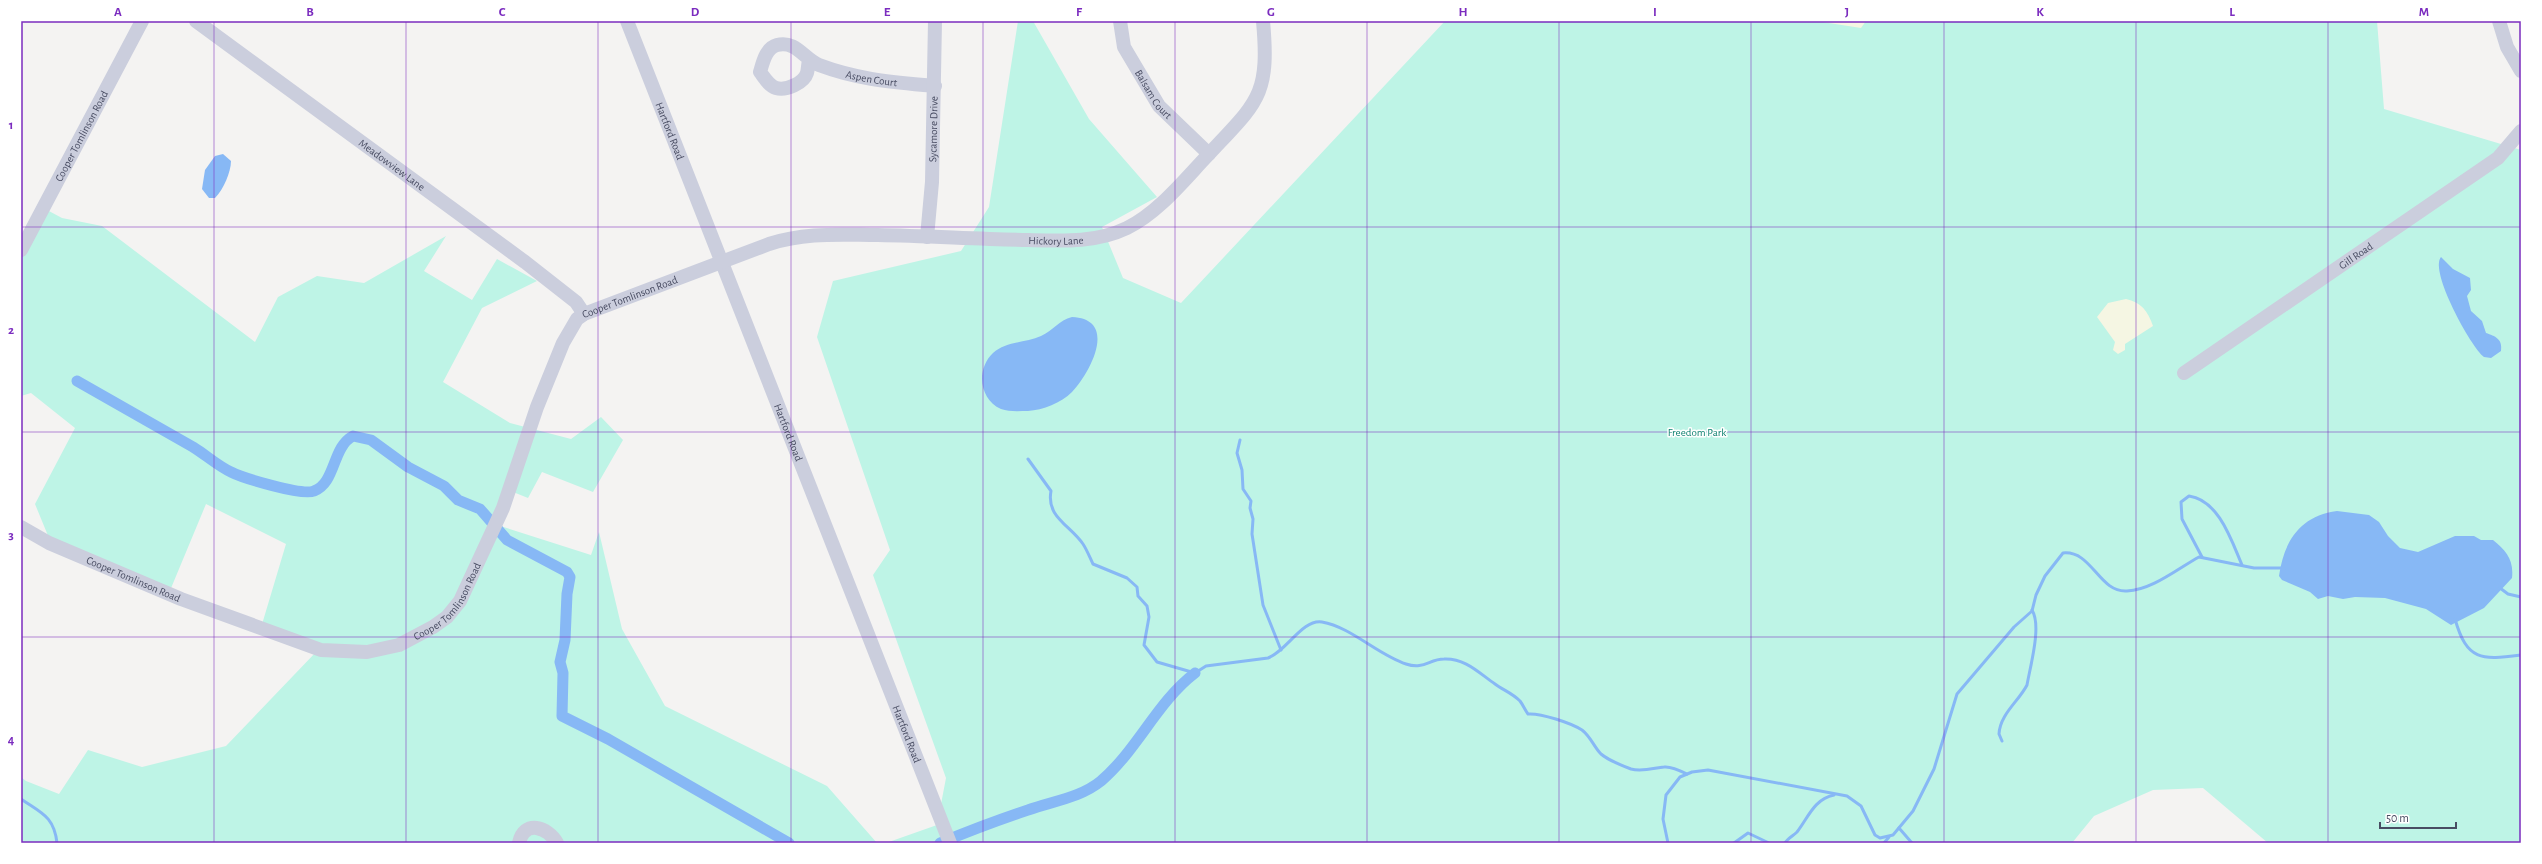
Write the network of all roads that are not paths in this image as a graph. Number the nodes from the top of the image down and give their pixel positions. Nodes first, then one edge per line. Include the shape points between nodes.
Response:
1 (142, 21) edge
2 (196, 21) edge
3 (627, 21) edge
4 (935, 21) edge
5 (1120, 21) edge
6 (1263, 21) edge
7 (2499, 21) edge
8 (809, 60) dead end
9 (2521, 71) edge
10 (935, 86) junction
11 (2521, 131) edge
12 (1209, 154) junction
13 (927, 237) junction
14 (21, 250) edge
15 (724, 262) junction
16 (584, 314) junction
17 (2184, 373) dead end
18 (21, 527) edge
19 (520, 843) edge
20 (557, 843) edge
21 (950, 843) edge

1 - 14 street, Cooper Tomlinson Road
2 - 16 street, Meadowview Lane via 525,262 576,302
3 - 15 street, Hartford Road
4 - 10 street, Sycamore Drive
5 - 12 street, Balsam Court via 1124,47 1159,106
6 - 12 street, Hickory Lane via 1265,62 1262,88 1250,110
7 - 9 street via 2507,47
8 - 10 street, Aspen Court via 862,79
10 - 13 street, Sycamore Drive via 932,196
11 - 17 street, Gill Road via 2498,158
12 - 13 street, Hickory Lane via 1149,213 1127,228 1103,237 1061,241
13 - 15 street, Hickory Lane via 840,233 807,235 781,240
15 - 16 street, Cooper Tomlinson Road
15 - 21 street, Hartford Road
16 - 18 street, Cooper Tomlinson Road via 577,319 562,343 503,508 460,601 447,617 433,627 398,645 367,652 321,650 257,629 181,599 49,543
19 - 20 street via 527,831 534,827 544,829

